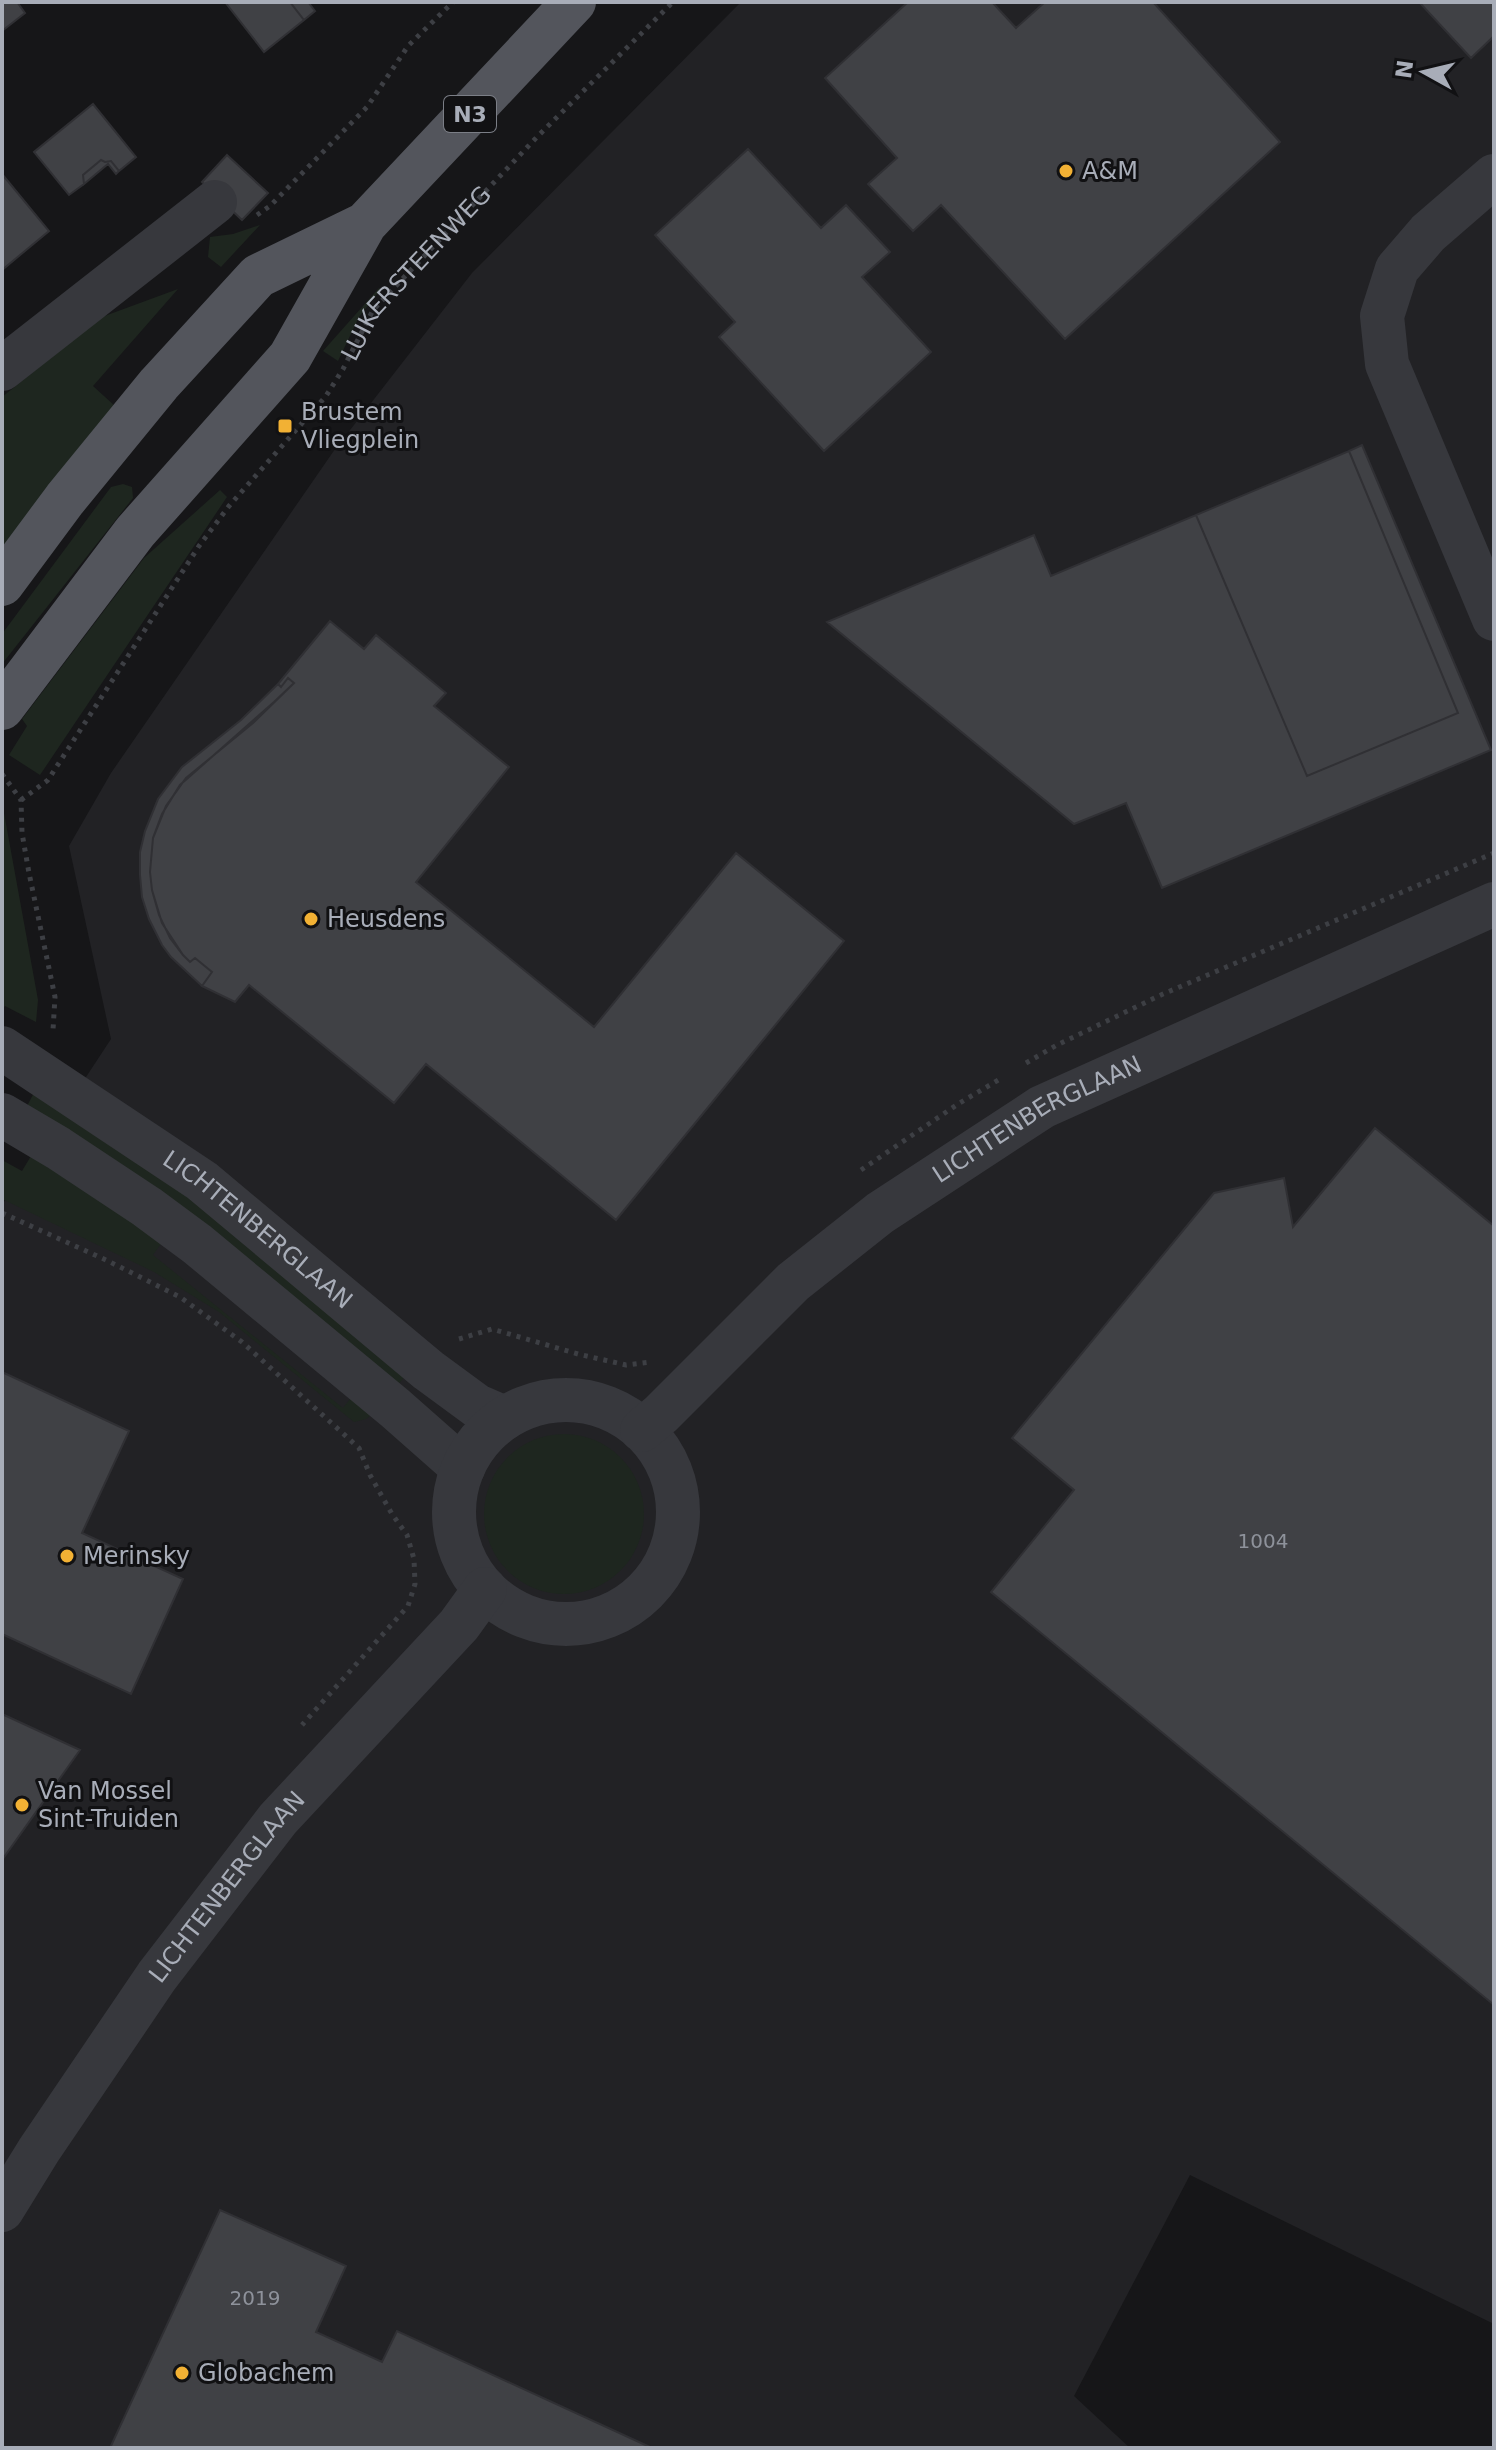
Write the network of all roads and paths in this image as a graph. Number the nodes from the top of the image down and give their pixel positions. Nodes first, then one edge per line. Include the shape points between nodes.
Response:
1 (453, 2) edge
2 (574, 2) edge
3 (673, 2) edge
4 (1494, 176) edge
5 (200, 214) joint
6 (365, 224) junction
7 (2, 369) edge
8 (2, 584) edge
9 (1494, 619) edge
10 (2, 708) edge
11 (2, 774) edge
12 (21, 800) junction
13 (1494, 904) edge
14 (53, 1030) dead end
15 (2, 1048) edge
16 (2, 1115) edge
17 (2, 1213) edge
18 (505, 1418) junction
19 (642, 1430) junction
20 (463, 1468) junction
21 (485, 1589) junction
22 (301, 1726) dead end
23 (2, 2210) edge

1 - 5 path via 408,46 367,107 270,206 246,223 222,229
2 - 6 main road, N3
3 - 12 path, LUIKERSTEENWEG via 373,310 326,396 229,506 48,780
4 - 9 street via 1428,233 1397,269 1382,316 1387,364
5 - 7 street
6 - 8 main road, N3 via 258,276 182,356
6 - 10 main road, N3 via 290,357 135,532
11 - 12 path
12 - 14 path via 22,833 55,997
13 - 19 street, LICHTENBERGLAAN via 1042,1107 880,1213 793,1282
15 - 18 street, LICHTENBERGLAAN via 202,1181 428,1370 477,1406
16 - 20 street, LICHTENBERGLAAN via 197,1244
17 - 22 path via 180,1297 242,1342 359,1448 407,1535 415,1584 408,1606
18 - 19 street via 547,1402 571,1400 600,1405
18 - 20 street via 476,1444
19 - 21 street via 665,1459 677,1492 678,1528 668,1561 648,1590 617,1613 559,1625 505,1607
20 - 21 street via 455,1510 457,1537 469,1568
21 - 23 street, LICHTENBERGLAAN via 459,1625 278,1819 157,1976

